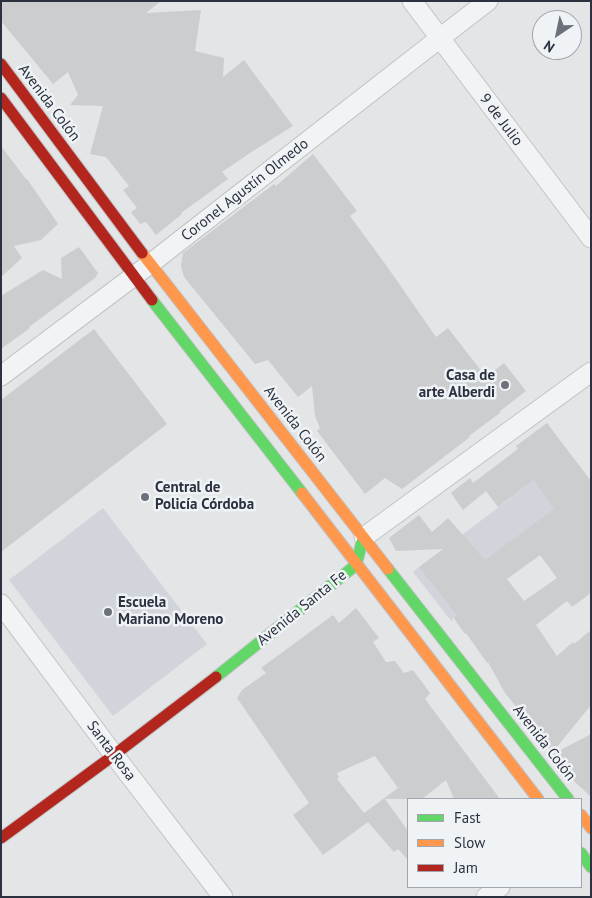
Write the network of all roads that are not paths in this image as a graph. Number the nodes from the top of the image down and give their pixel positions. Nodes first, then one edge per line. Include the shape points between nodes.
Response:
1 (412, 1) edge
2 (488, 1) edge
3 (440, 38) junction
4 (1, 64) edge
5 (1, 98) edge
6 (591, 238) edge
7 (150, 264) junction
8 (134, 276) junction
9 (591, 372) edge
10 (1, 376) edge
11 (364, 537) junction
12 (356, 565) junction
13 (1, 604) edge
14 (114, 755) junction
15 (537, 798) edge
16 (567, 798) edge
17 (1, 838) edge
18 (582, 854) edge
19 (591, 866) edge
20 (499, 888) edge
21 (223, 897) edge
22 (486, 897) edge

1 - 3 street, 9 de Julio
2 - 3 street, Coronel Agustín Olmedo
3 - 6 street, 9 de Julio
3 - 7 street, Coronel Agustín Olmedo
4 - 7 main road, Avenida Colón
5 - 8 main road
7 - 8 street, Coronel Agustín Olmedo
7 - 11 main road, Avenida Colón
8 - 10 street, Coronel Agustín Olmedo
8 - 12 main road
9 - 11 street
11 - 12 main road, Avenida Santa Fe
11 - 16 main road, Avenida Colón
12 - 14 main road, Avenida Santa Fe
12 - 15 main road
13 - 14 street, Santa Rosa
14 - 17 main road, Avenida Santa Fe
14 - 21 street, Santa Rosa
18 - 19 main road
20 - 22 street

